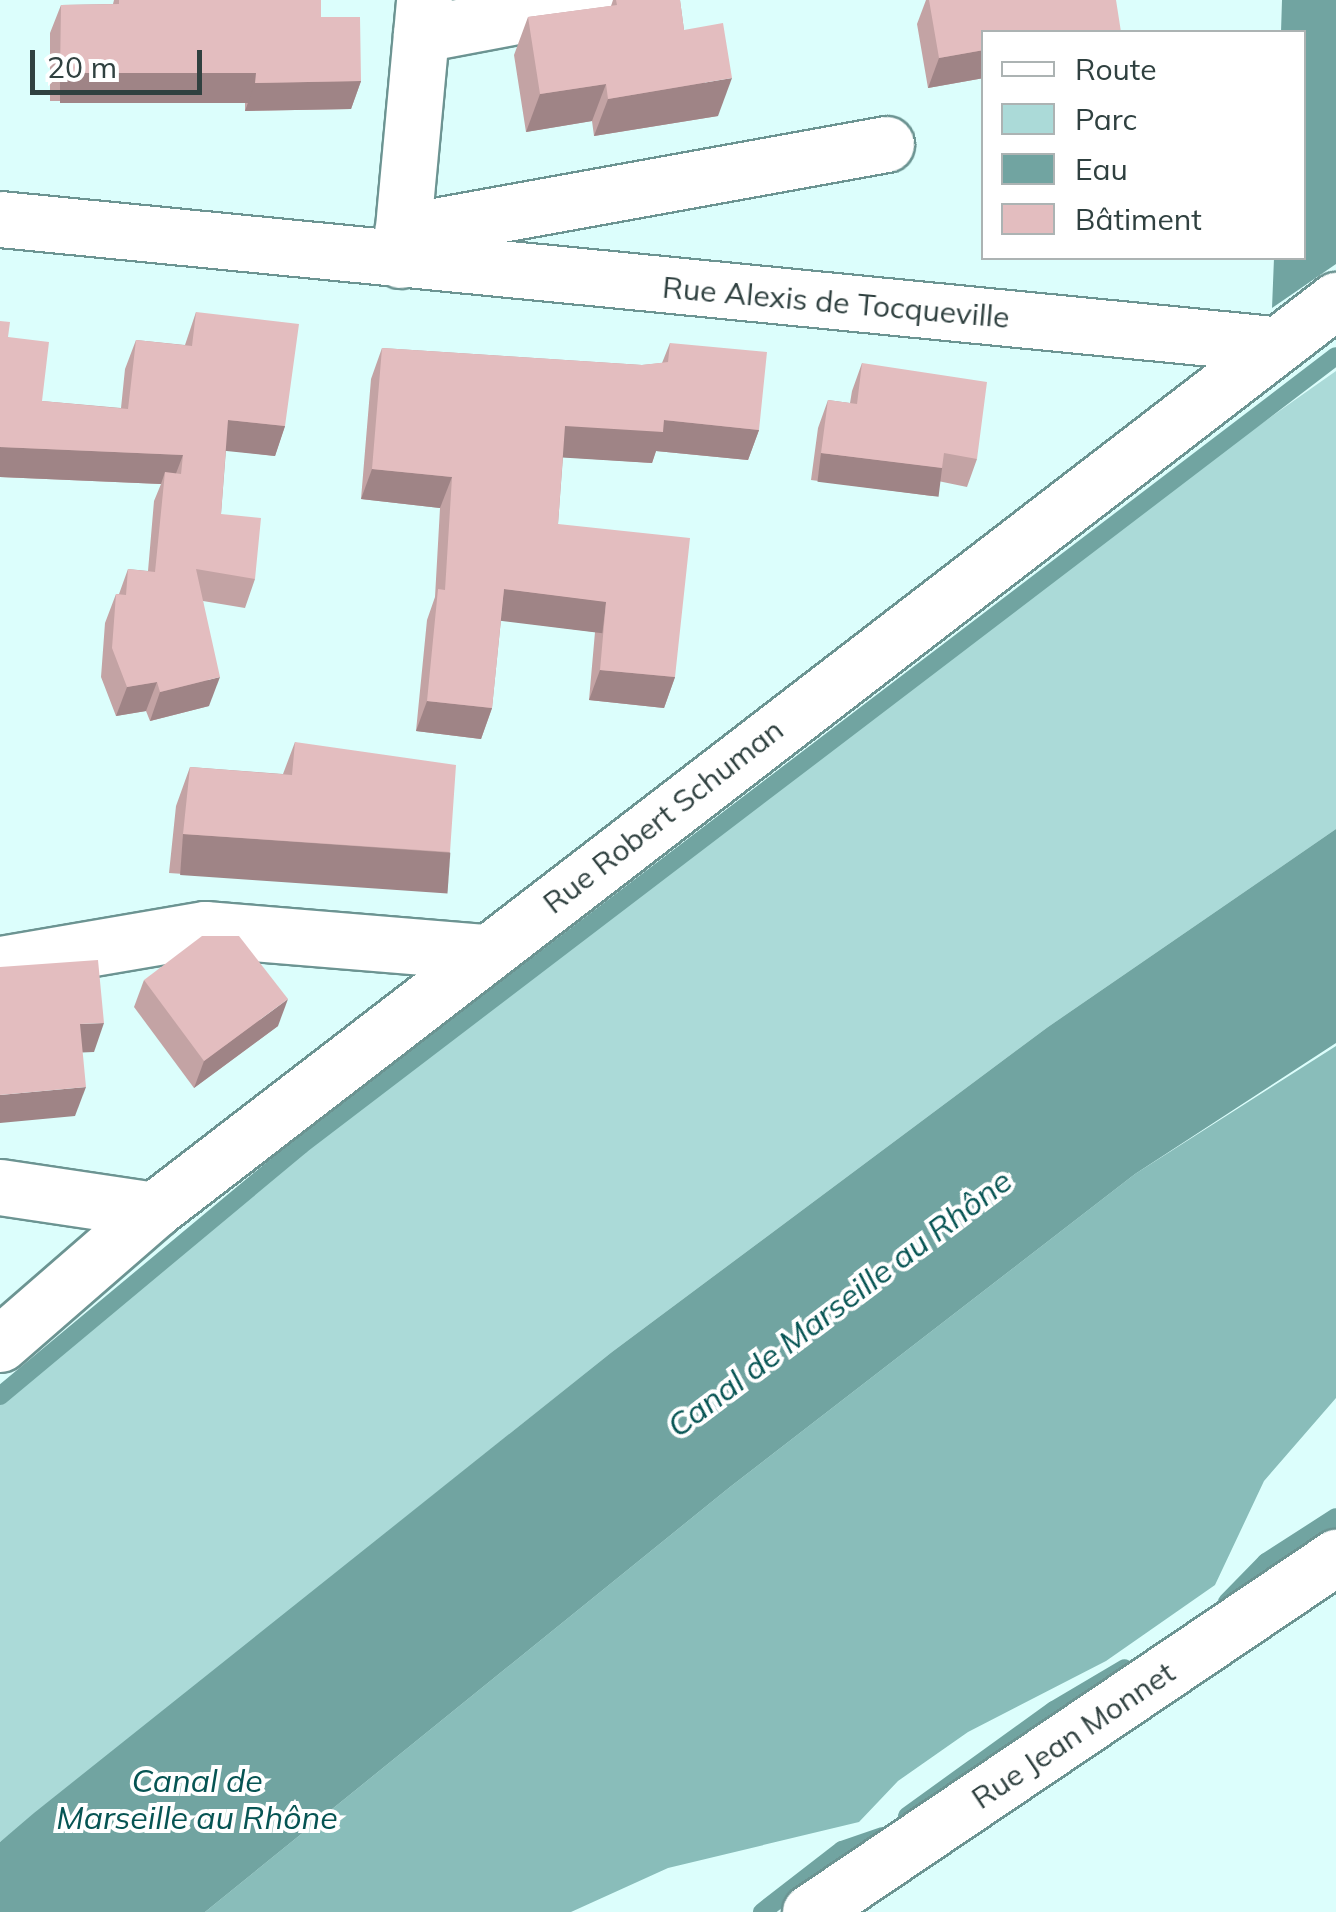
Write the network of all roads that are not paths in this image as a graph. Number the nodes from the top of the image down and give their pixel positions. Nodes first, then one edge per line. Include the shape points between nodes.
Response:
1 (601, 0) edge
2 (423, 17) edge
3 (886, 144) dead end
4 (0, 219) edge
5 (401, 246) junction
6 (1336, 300) edge
7 (1272, 344) junction
8 (486, 952) junction
9 (0, 964) edge
10 (0, 1187) edge
11 (154, 1210) junction
12 (0, 1344) edge
13 (1336, 1557) edge
14 (810, 1912) edge

1 - 2 street
2 - 5 street
3 - 5 street
4 - 5 street, Rue Alexis de Tocqueville
5 - 7 street, Rue Alexis de Tocqueville
6 - 7 street, Rue Robert Schuman
7 - 8 street, Rue Robert Schuman
8 - 9 street via 205,928
8 - 11 street, Rue Robert Schuman
10 - 11 street
11 - 12 street, Rue Robert Schuman
13 - 14 street, Rue Jean Monnet

